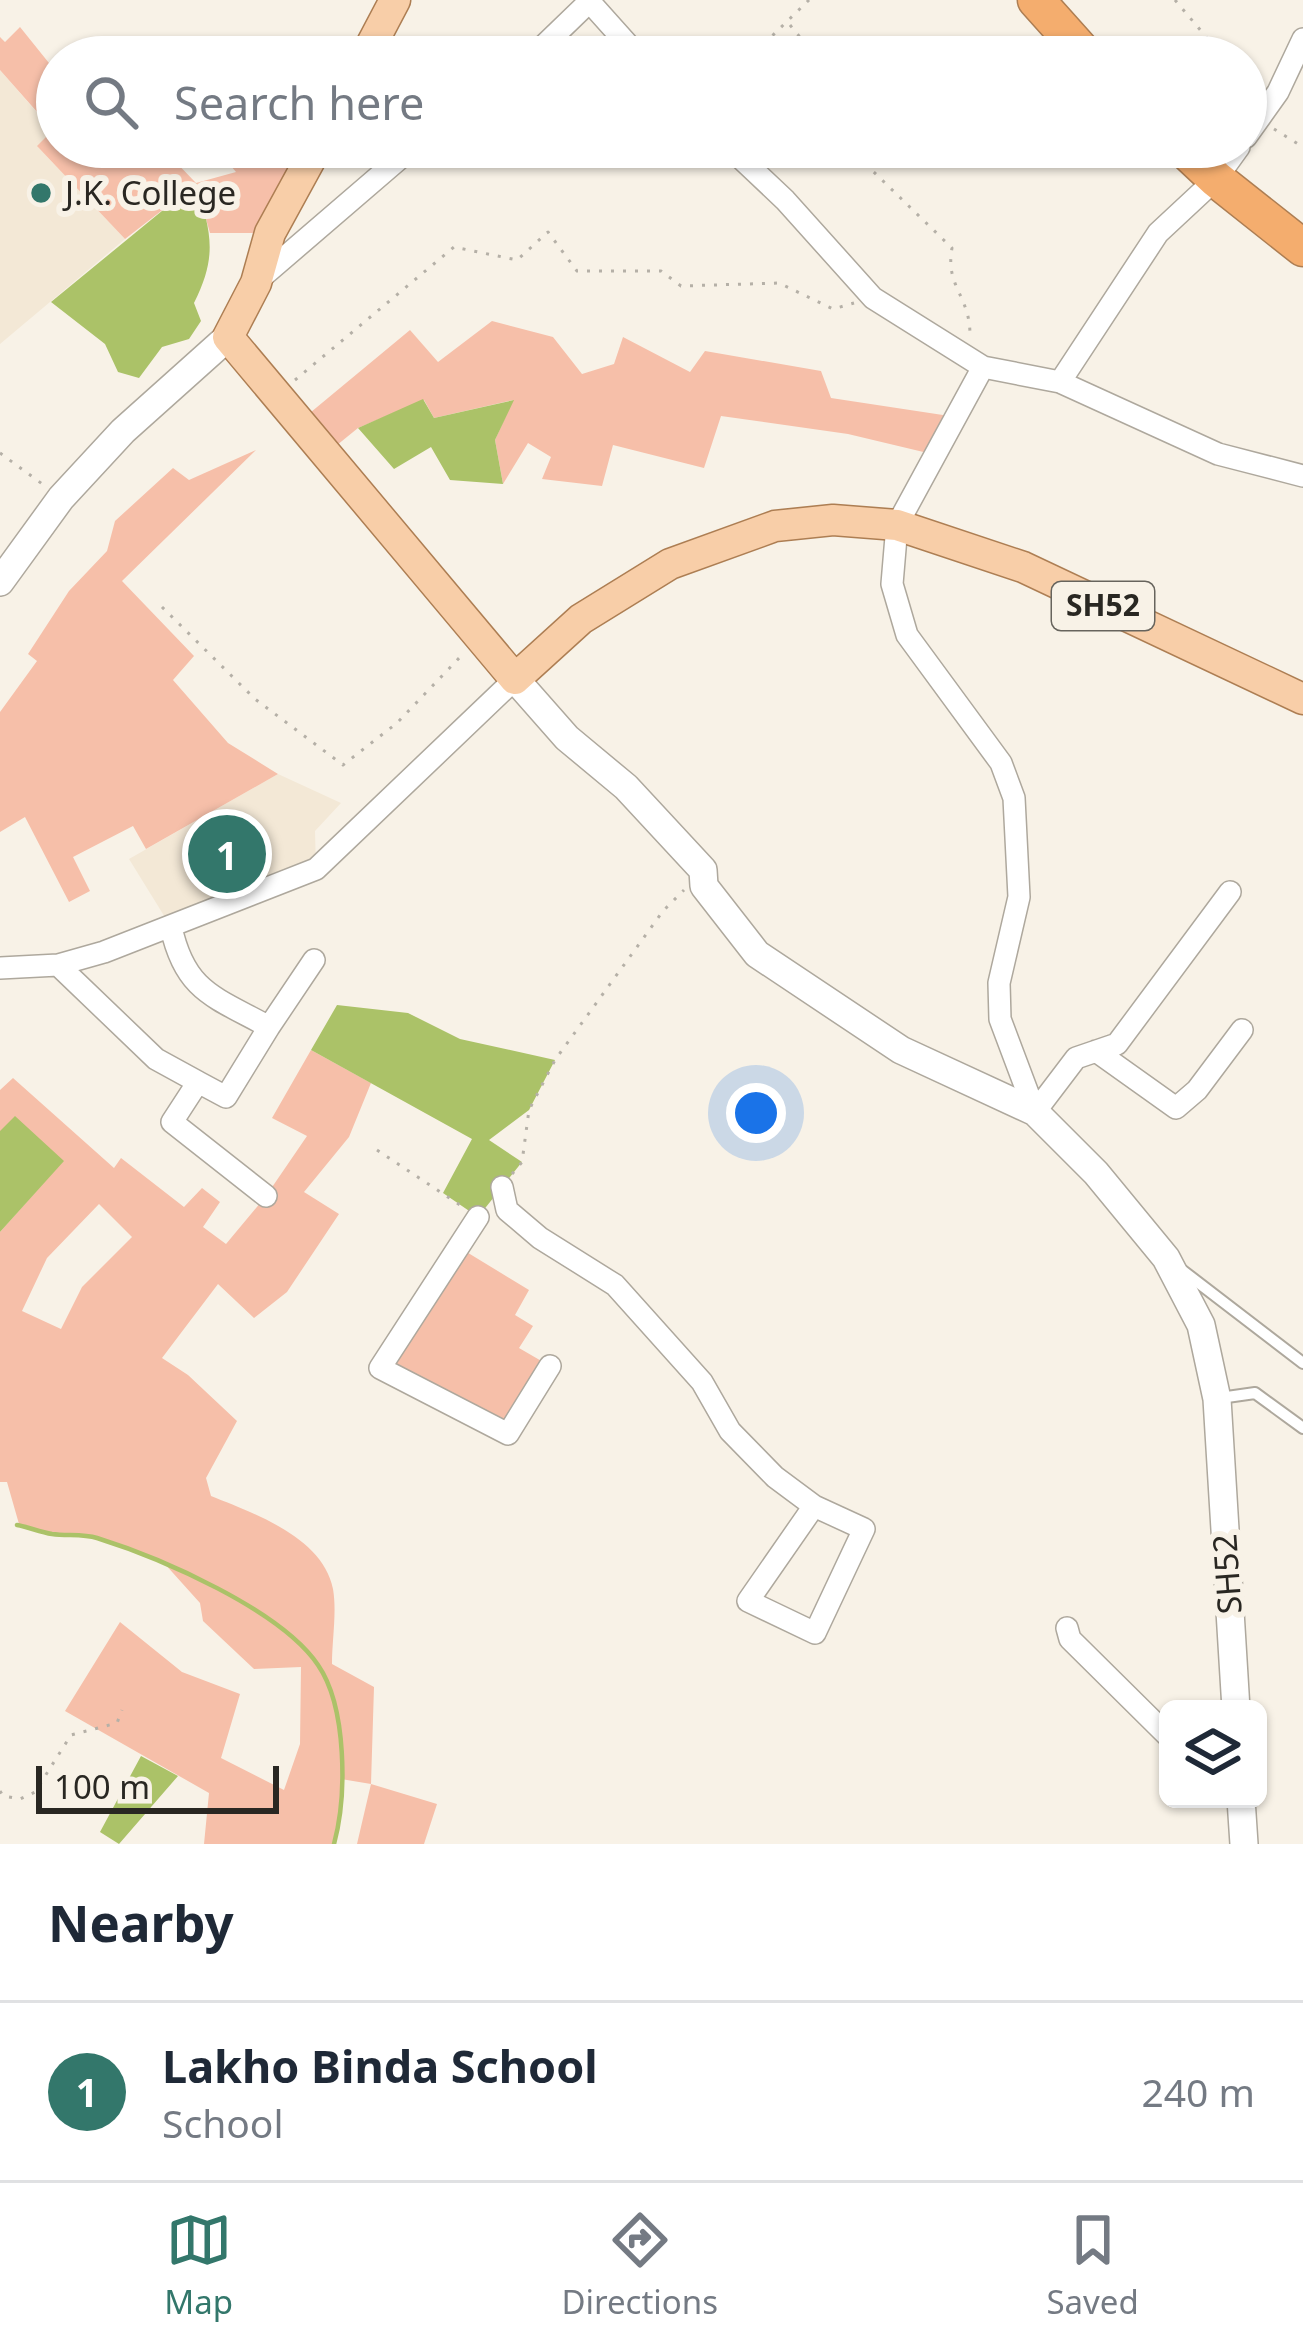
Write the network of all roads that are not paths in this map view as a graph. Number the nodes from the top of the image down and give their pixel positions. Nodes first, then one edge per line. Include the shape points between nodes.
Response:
1 (395, 0) edge
2 (589, 0) edge
3 (1036, 0) edge
4 (376, 36) edge
5 (553, 36) edge
6 (621, 36) edge
7 (1068, 36) edge
8 (1303, 39) edge
9 (1267, 107) edge
10 (306, 168) edge
11 (389, 168) edge
12 (751, 168) edge
13 (1204, 168) edge
14 (1224, 168) edge
15 (1216, 179) junction
16 (1303, 248) edge
17 (256, 283) junction
18 (228, 337) junction
19 (976, 362) junction
20 (1060, 382) junction
21 (1303, 476) edge
22 (897, 525) junction
23 (0, 582) edge
24 (515, 679) junction
25 (1303, 698) edge
26 (1230, 892) dead end
27 (171, 927) junction
28 (314, 960) dead end
29 (58, 964) junction
30 (0, 968) edge
31 (269, 1027) junction
32 (1242, 1030) dead end
33 (1096, 1051) junction
34 (197, 1082) junction
35 (1036, 1112) junction
36 (502, 1187) dead end
37 (266, 1196) dead end
38 (478, 1217) dead end
39 (1166, 1258) junction
40 (1303, 1363) edge
41 (550, 1366) dead end
42 (1216, 1399) junction
43 (1303, 1428) edge
44 (814, 1506) junction
45 (1066, 1628) dead end
46 (1235, 1700) edge
47 (1159, 1727) edge
48 (1242, 1808) edge
49 (1244, 1844) edge

1 - 4 main road
2 - 5 street
2 - 6 street
3 - 7 highway
8 - 9 street
10 - 17 main road via 270,233
11 - 17 street
12 - 19 street via 873,298
13 - 15 highway
14 - 15 street
15 - 16 highway
15 - 20 street via 1159,232
17 - 18 main road
18 - 23 street via 123,431
18 - 24 main road, SH52 / SH52
19 - 20 street
19 - 22 street
20 - 21 street via 1218,454
22 - 24 main road, SH52 / SH52 via 775,526 670,564 581,619
22 - 25 main road, SH52 / SH52 via 1023,567
22 - 35 street via 892,584 907,635 1000,763 1014,797 1019,897 999,983 1000,1019
24 - 27 street via 316,869
24 - 35 street, SH52 / SH52 via 703,870 704,886 757,954 901,1050
26 - 33 street via 1117,1044
27 - 29 street
27 - 31 street via 178,962 203,990
28 - 31 street
29 - 30 street
29 - 34 street via 156,1059
31 - 34 street via 226,1097
32 - 33 street via 1176,1108
33 - 35 street via 1076,1058
34 - 37 street via 172,1122
35 - 39 street, SH52 / SH52
36 - 44 street via 507,1210 615,1285 702,1382 730,1431
38 - 41 street via 380,1368 508,1434
39 - 40 lane
39 - 42 street, SH52 / SH52 via 1201,1325
42 - 43 lane via 1255,1393
42 - 46 street, SH52 / SH52
44 - 44 street via 748,1601 815,1633 864,1529
45 - 47 street
48 - 49 street

